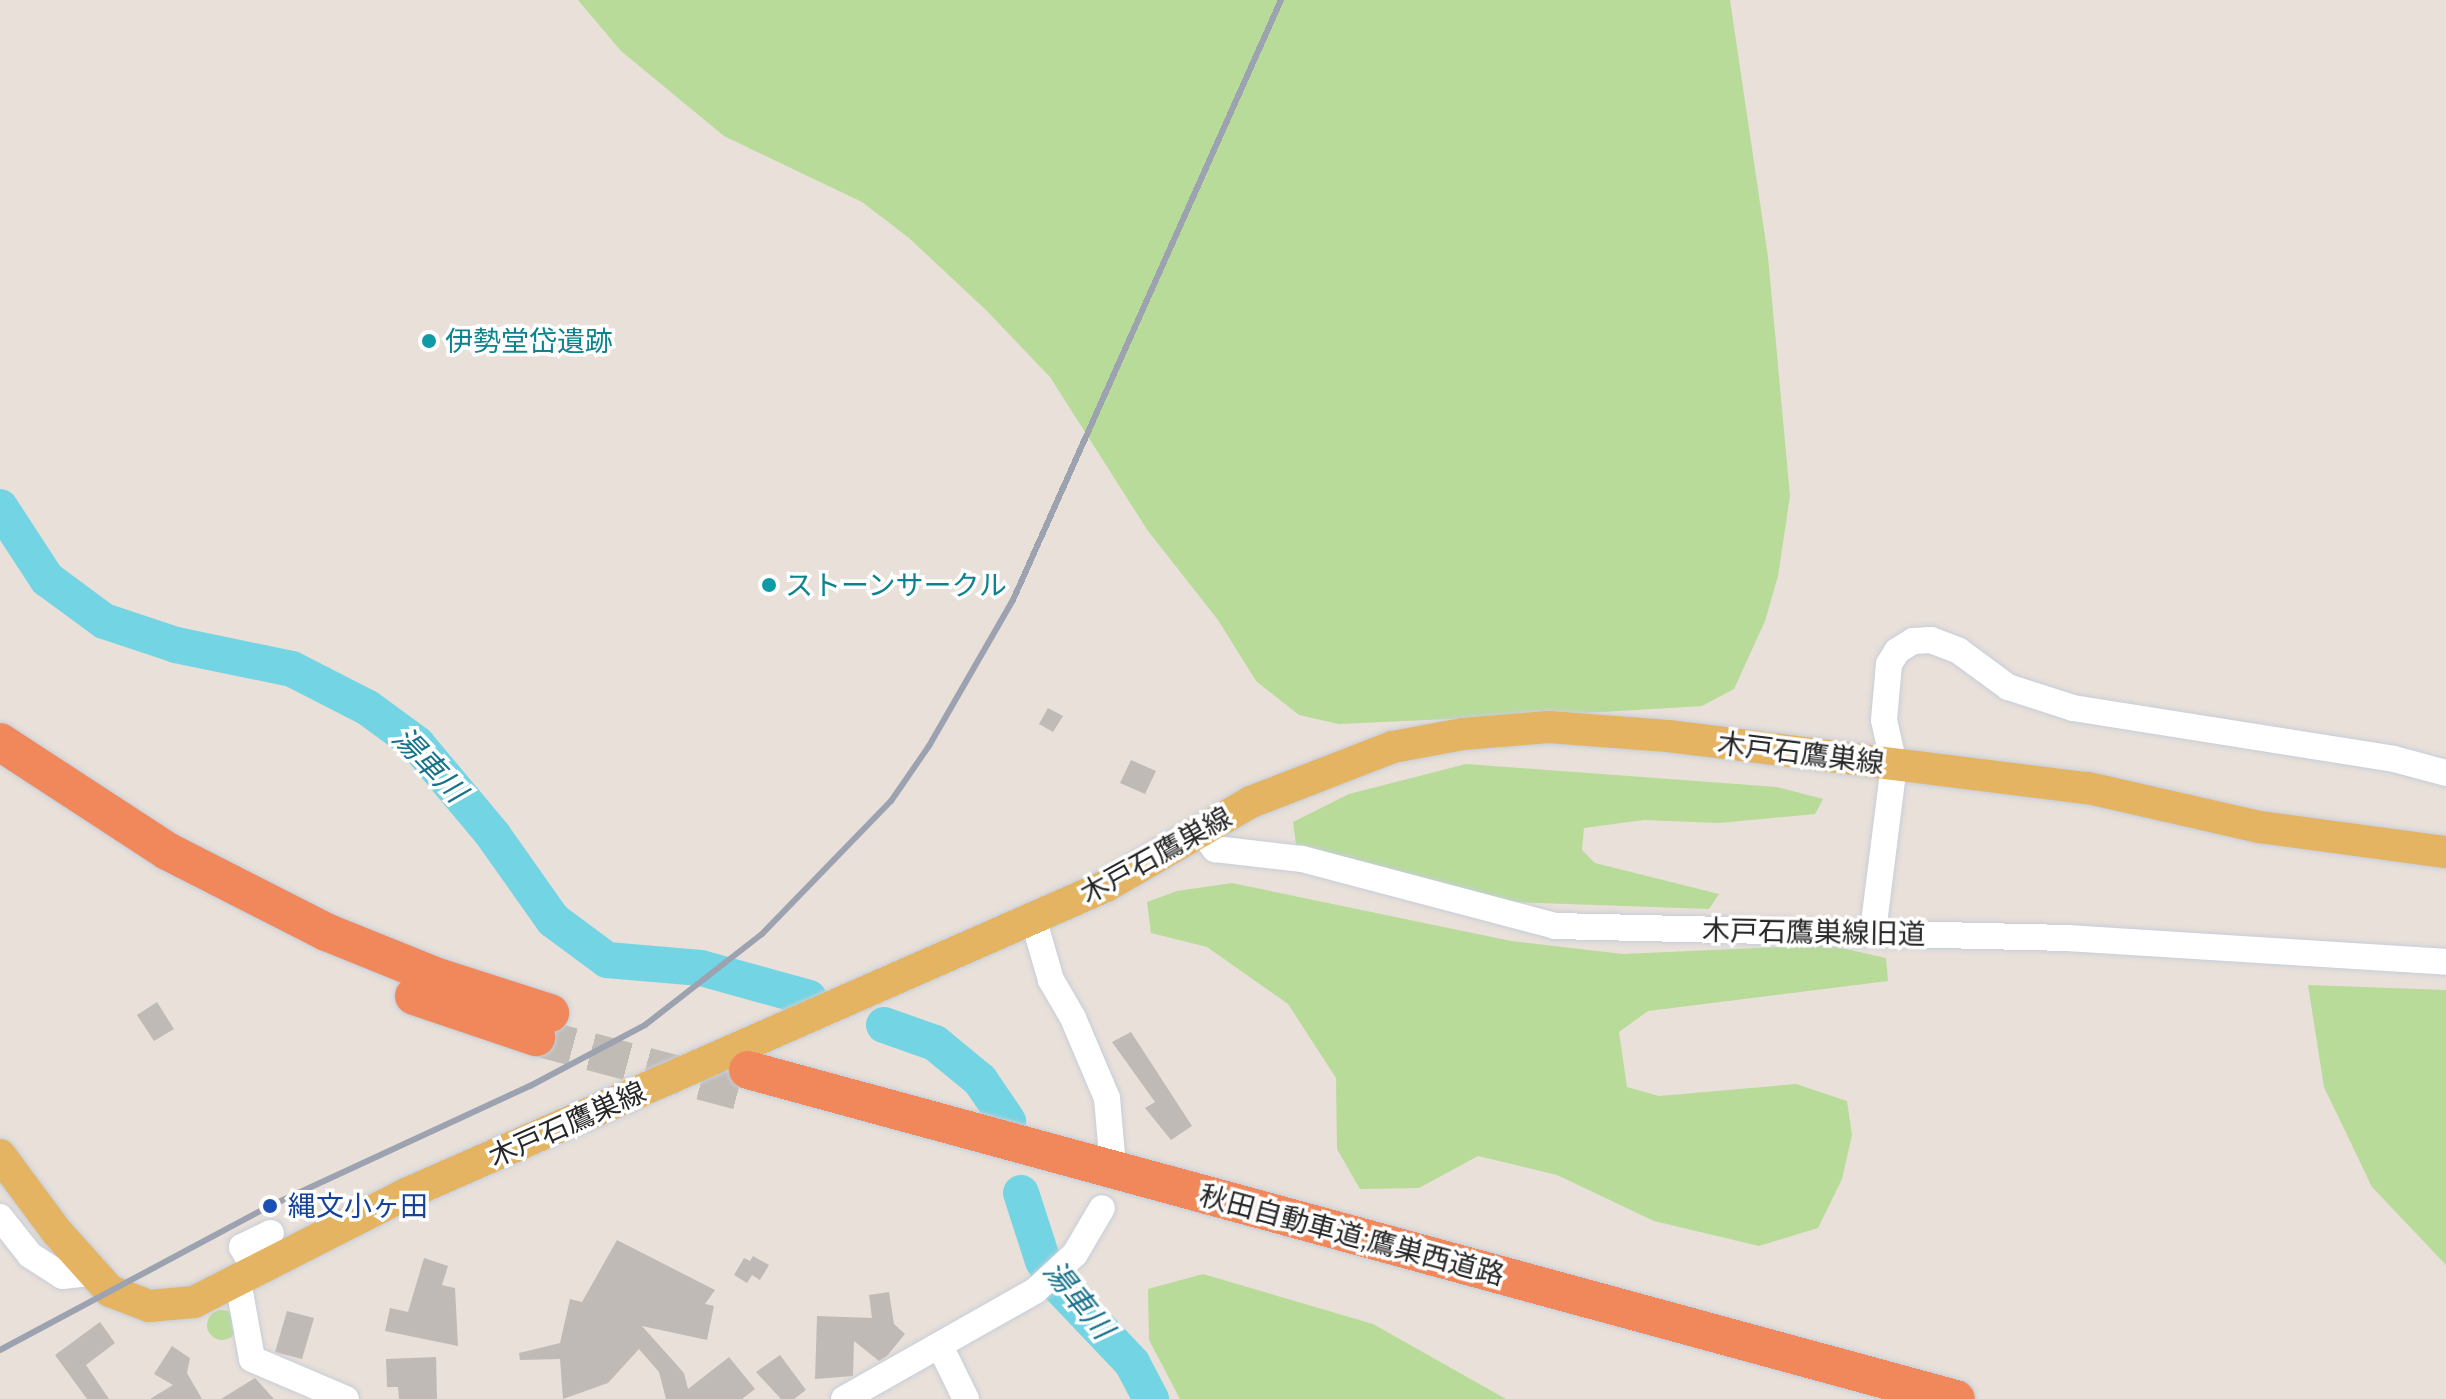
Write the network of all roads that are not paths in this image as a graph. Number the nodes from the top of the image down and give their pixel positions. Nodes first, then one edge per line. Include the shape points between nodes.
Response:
1 (0, 742) edge
2 (1894, 765) junction
3 (0, 772) edge
4 (2446, 773) edge
5 (1201, 830) junction
6 (2446, 852) edge
7 (1033, 918) junction
8 (1873, 931) junction
9 (2446, 962) edge
10 (0, 1155) edge
11 (1112, 1155) dead end
12 (1102, 1208) dead end
13 (0, 1217) edge
14 (271, 1233) dead end
15 (244, 1270) junction
16 (92, 1273) junction
17 (940, 1346) junction
18 (346, 1399) edge
19 (844, 1399) edge
20 (966, 1399) edge
21 (1876, 1399) edge
22 (1956, 1399) edge

1 - 3 highway via 167,851 326,932 543,1025 393,988 236,917 121,854
2 - 4 street via 1884,720 1889,664 1913,641 1931,640 1959,651 2008,687 2073,708 2394,759
2 - 5 main road, 木戸石鷹巣線 via 1549,727 1463,734 1393,747 1320,771
2 - 6 main road, 木戸石鷹巣線 via 2088,788 2260,827
2 - 8 street
5 - 7 main road, 木戸石鷹巣線 via 1106,886
5 - 8 street, 木戸石鷹巣線旧道 via 1215,849 1302,859 1555,926
7 - 11 street via 1051,980 1107,1098
7 - 15 main road, 木戸石鷹巣線
8 - 9 street, 木戸石鷹巣線旧道
10 - 16 main road, 木戸石鷹巣線
12 - 17 street via 1075,1254 1035,1291
13 - 16 street via 30,1255 62,1276
14 - 15 street via 242,1247
15 - 16 main road, 木戸石鷹巣線 via 194,1302 149,1306 125,1301
15 - 18 street via 252,1359
17 - 19 street
17 - 20 street
21 - 22 highway, 秋田自動車道;鷹巣西道路 via 743,1081

